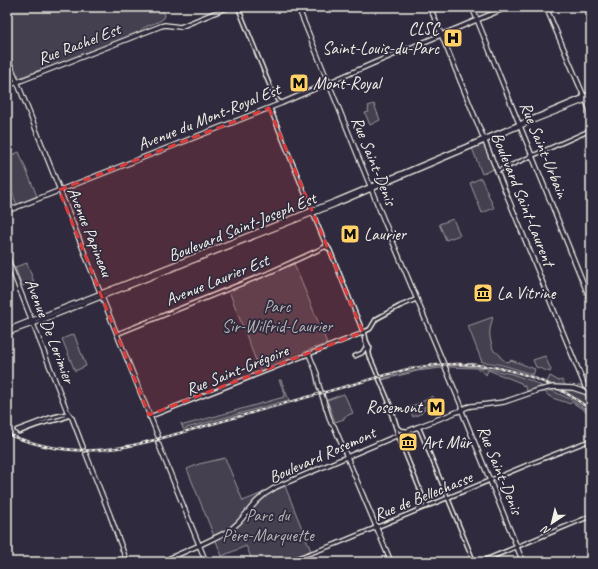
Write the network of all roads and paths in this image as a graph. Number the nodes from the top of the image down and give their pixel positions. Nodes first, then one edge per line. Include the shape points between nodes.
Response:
1 (229, 7) edge
2 (238, 7) edge
3 (298, 7) edge
4 (430, 7) edge
5 (472, 7) edge
6 (508, 7) edge
7 (546, 7) edge
8 (477, 20) junction
9 (442, 35) junction
10 (7, 56) edge
11 (17, 82) junction
12 (329, 83) junction
13 (7, 86) edge
14 (591, 93) edge
15 (591, 96) edge
16 (585, 98) junction
17 (279, 104) junction
18 (269, 108) junction
19 (591, 113) edge
20 (520, 125) junction
21 (591, 130) edge
22 (485, 140) junction
23 (532, 156) junction
24 (497, 170) junction
25 (371, 187) junction
26 (60, 190) junction
27 (7, 211) edge
28 (312, 212) junction
29 (327, 246) junction
30 (7, 257) edge
31 (101, 295) junction
32 (416, 299) junction
33 (591, 302) edge
34 (32, 322) junction
35 (7, 331) edge
36 (363, 332) junction
37 (117, 334) junction
38 (366, 347) junction
39 (308, 354) junction
40 (355, 356) dead end
41 (591, 395) edge
42 (591, 401) edge
43 (462, 410) junction
44 (69, 415) junction
45 (149, 417) junction
46 (417, 427) junction
47 (18, 431) tunnel mouth
48 (408, 431) junction
49 (157, 436) tunnel mouth
50 (398, 436) junction
51 (591, 440) edge
52 (159, 443) tunnel mouth
53 (82, 448) tunnel mouth
54 (85, 454) tunnel mouth
55 (347, 457) junction
56 (491, 481) junction
57 (448, 498) junction
58 (427, 507) junction
59 (591, 516) edge
60 (376, 528) junction
61 (200, 545) junction
62 (517, 547) junction
63 (127, 562) edge
64 (161, 562) edge
65 (206, 562) edge
66 (286, 562) edge
67 (391, 562) edge
68 (474, 562) edge
69 (480, 562) edge
70 (523, 562) edge

1 - 11 main road, Rue Rachel Est via 180,27 161,26
2 - 17 street
3 - 12 main road, Rue Saint-Denis
4 - 9 main road, Boulevard Saint-Laurent
5 - 8 main road, Rue Saint-Urbain
6 - 8 main road, Avenue du Mont-Royal Est
7 - 16 main road
8 - 9 main road, Avenue du Mont-Royal Est
8 - 20 main road, Rue Saint-Urbain
9 - 12 main road, Avenue du Mont-Royal Est
9 - 22 main road, Boulevard Saint-Laurent
10 - 11 main road, Avenue Papineau
11 - 13 main road, Rue Rachel Est
11 - 26 main road, Avenue Papineau
12 - 17 main road, Avenue du Mont-Royal Est
12 - 25 main road, Rue Saint-Denis
14 - 16 main road
15 - 16 main road
16 - 19 main road
16 - 20 main road, Boulevard Saint-Joseph Est
17 - 18 main road, Avenue du Mont-Royal Est
18 - 26 main road, Avenue du Mont-Royal Est
18 - 28 street
20 - 22 main road, Boulevard Saint-Joseph Est
20 - 23 main road, Rue Saint-Urbain
21 - 23 street
22 - 24 main road, Boulevard Saint-Laurent
22 - 25 main road, Boulevard Saint-Joseph Est
23 - 24 street
23 - 33 main road, Rue Saint-Urbain
24 - 42 main road, Boulevard Saint-Laurent
25 - 28 main road, Boulevard Saint-Joseph Est
25 - 32 main road, Rue Saint-Denis
26 - 27 main road, Avenue du Mont-Royal Est
26 - 31 main road, Avenue Papineau
28 - 29 street
28 - 31 main road, Boulevard Saint-Joseph Est
29 - 36 street
29 - 37 street, Avenue Laurier Est via 268,273
30 - 34 main road, Avenue De Lorimier
31 - 34 main road, Boulevard Saint-Joseph Est
31 - 37 main road, Avenue Papineau
32 - 36 street, Rue Saint-Grégoire via 376,319 371,329
32 - 43 main road, Rue Saint-Denis
34 - 35 main road, Boulevard Saint-Joseph Est
34 - 44 main road, Avenue De Lorimier
36 - 38 street
36 - 39 street, Rue Saint-Grégoire
36 - 48 street via 397,428
37 - 45 main road, Avenue Papineau
38 - 40 street
38 - 50 street
39 - 45 street, Rue Saint-Grégoire
39 - 55 main road
41 - 43 main road, Boulevard Rosemont, bridge via 573,390 549,389 498,406
43 - 46 main road, Boulevard Rosemont
43 - 56 main road, Rue Saint-Denis
44 - 47 street via 49,418
44 - 53 main road, Avenue De Lorimier
45 - 49 main road, Avenue Papineau
46 - 48 main road, Boulevard Rosemont
46 - 57 street
48 - 50 main road, Boulevard Rosemont
50 - 55 main road, Boulevard Rosemont
50 - 58 street
51 - 56 street, Rue de Bellechasse
52 - 61 main road
54 - 63 main road
55 - 60 main road
55 - 61 main road, Boulevard Rosemont via 272,490 256,502 234,527
56 - 57 street, Rue de Bellechasse
56 - 62 main road, Rue Saint-Denis
57 - 58 street, Rue de Bellechasse
57 - 68 street
58 - 60 street, Rue de Bellechasse
59 - 62 street
60 - 66 street, Rue de Bellechasse
60 - 67 main road
61 - 64 main road, Boulevard Rosemont
61 - 65 main road
62 - 69 street
62 - 70 main road, Rue Saint-Denis

